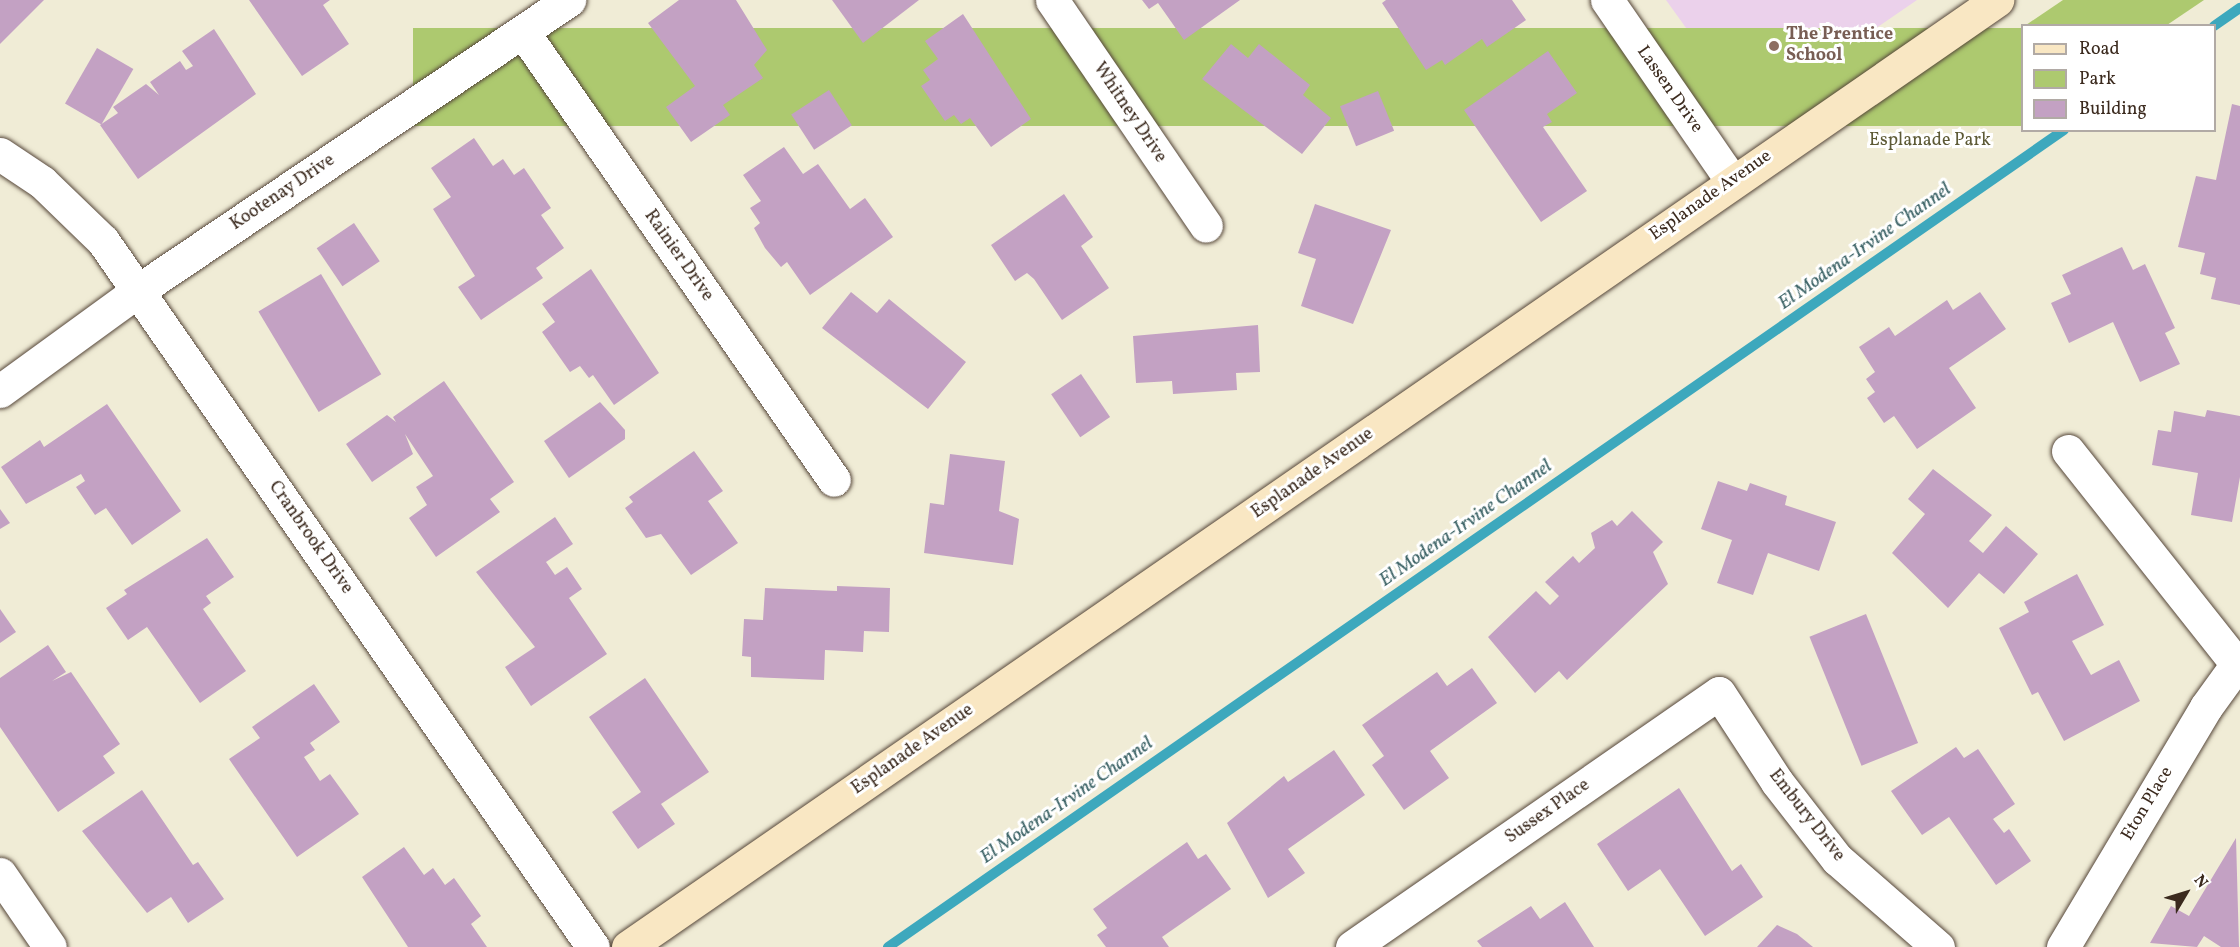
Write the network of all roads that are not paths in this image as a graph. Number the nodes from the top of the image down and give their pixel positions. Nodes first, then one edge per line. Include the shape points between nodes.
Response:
1 (570, 0) edge
2 (1052, 0) edge
3 (1607, 0) edge
4 (1997, 0) edge
5 (523, 32) junction
6 (0, 154) edge
7 (1732, 181) junction
8 (1206, 226) dead end
9 (139, 290) junction
10 (0, 391) edge
11 (2068, 451) dead end
12 (834, 480) dead end
13 (2238, 662) edge
14 (1719, 693) joint
15 (0, 874) edge
16 (1373, 941) edge
17 (50, 947) edge
18 (593, 947) edge
19 (628, 947) edge
20 (1938, 947) edge
21 (2063, 947) edge

1 - 5 street, Kootenay Drive
2 - 8 street, Whitney Drive
3 - 7 street, Lassen Drive
4 - 7 street, Esplanade Avenue
5 - 9 street, Kootenay Drive
5 - 12 street, Rainier Drive
6 - 9 street, Cranbrook Drive via 42,182 103,241
7 - 19 street, Esplanade Avenue
9 - 10 street, Kootenay Drive
9 - 18 street, Cranbrook Drive
11 - 13 street, Eton Place
13 - 21 street, Eton Place
14 - 16 street, Sussex Place
14 - 20 street, Embury Drive via 1777,782 1837,859
15 - 17 street

